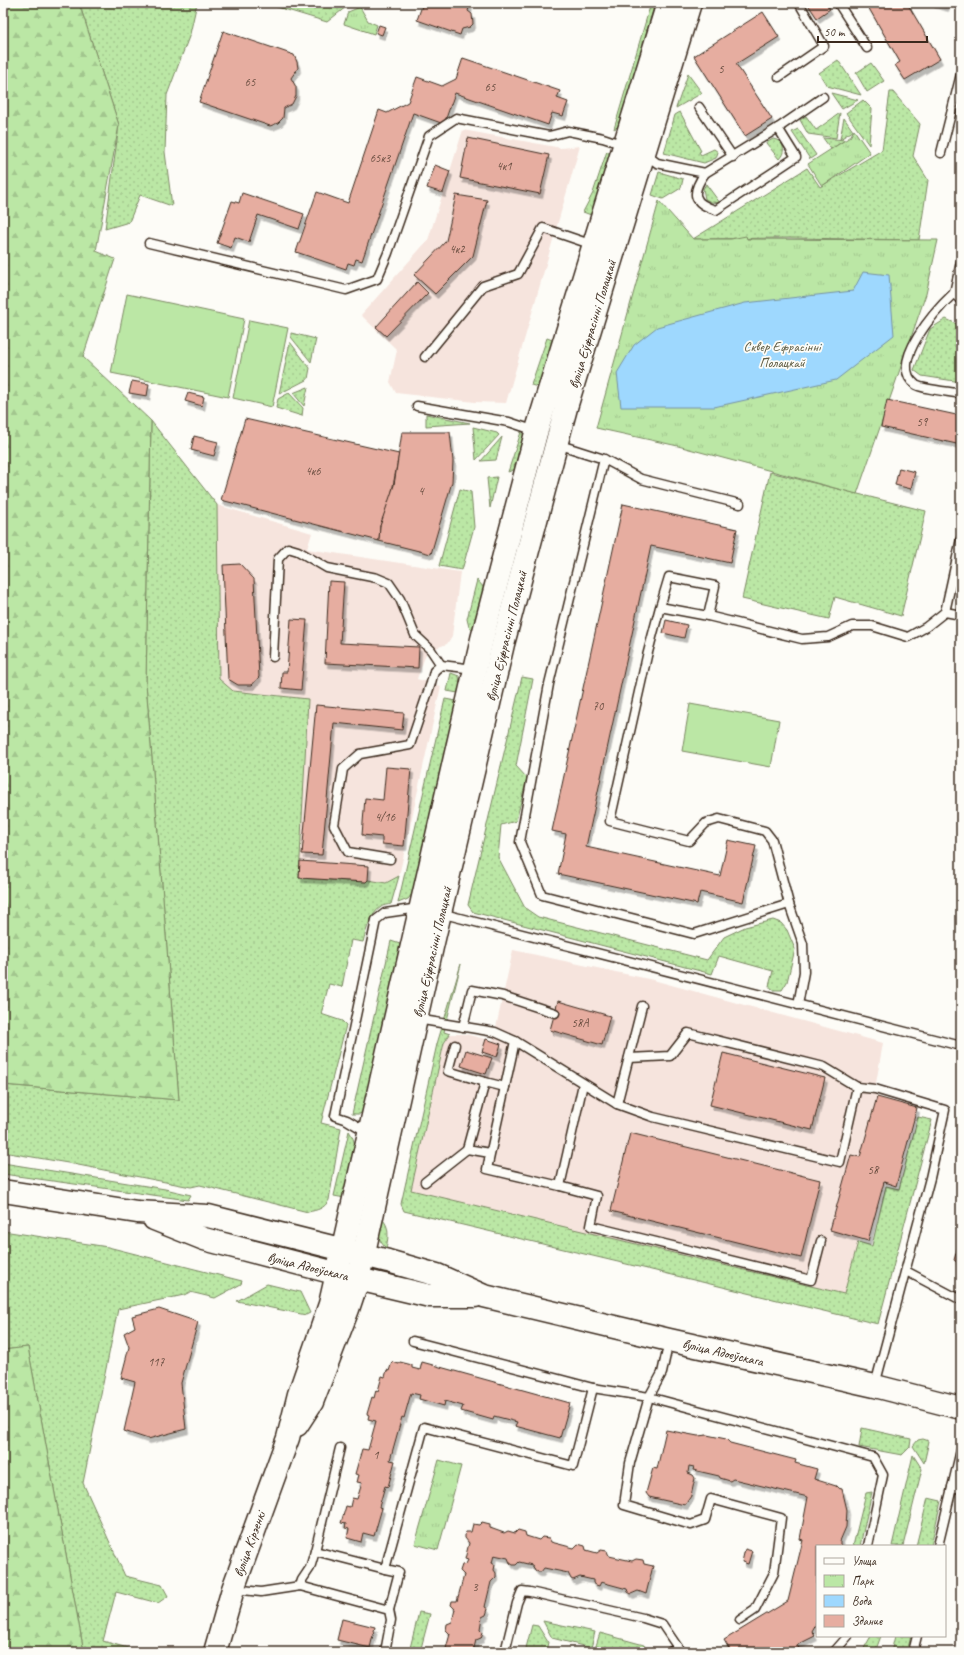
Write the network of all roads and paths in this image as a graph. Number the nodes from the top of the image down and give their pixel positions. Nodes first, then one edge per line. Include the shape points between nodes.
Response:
1 (668, 3) edge
2 (690, 3) edge
3 (799, 3) edge
4 (838, 3) edge
5 (867, 48) dead end
6 (961, 74) edge
7 (779, 78) dead end
8 (823, 97) dead end
9 (700, 107) dead end
10 (778, 128) junction
11 (634, 150) junction
12 (942, 153) dead end
13 (733, 157) junction
14 (705, 173) junction
15 (149, 243) dead end
16 (594, 245) junction
17 (961, 262) edge
18 (954, 293) junction
19 (961, 301) edge
20 (425, 357) dead end
21 (961, 394) edge
22 (417, 406) dead end
23 (546, 438) junction
24 (604, 459) junction
25 (740, 504) dead end
26 (961, 539) edge
27 (660, 608) junction
28 (945, 612) junction
29 (961, 615) edge
30 (708, 616) junction
31 (273, 657) dead end
32 (440, 666) junction
33 (485, 672) junction
34 (390, 859) dead end
35 (789, 904) junction
36 (430, 911) junction
37 (798, 1005) junction
38 (642, 1006) dead end
39 (555, 1013) dead end
40 (416, 1019) junction
41 (463, 1027) junction
42 (515, 1041) junction
43 (455, 1045) dead end
44 (961, 1046) edge
45 (629, 1058) junction
46 (485, 1082) junction
47 (583, 1084) junction
48 (505, 1087) junction
49 (857, 1087) junction
50 (617, 1104) junction
51 (370, 1134) junction
52 (467, 1149) junction
53 (490, 1153) junction
54 (425, 1182) dead end
55 (560, 1186) junction
56 (3, 1191) edge
57 (137, 1212) junction
58 (821, 1241) dead end
59 (343, 1250) junction
60 (364, 1254) junction
61 (906, 1271) junction
62 (337, 1274) junction
63 (358, 1279) junction
64 (484, 1296) junction
65 (961, 1300) edge
66 (670, 1340) junction
67 (413, 1341) dead end
68 (875, 1386) junction
69 (593, 1388) junction
70 (649, 1397) junction
71 (961, 1408) edge
72 (288, 1438) junction
73 (340, 1448) dead end
74 (961, 1450) edge
75 (952, 1487) junction
76 (961, 1489) edge
77 (868, 1545) edge
78 (938, 1545) edge
79 (315, 1551) junction
80 (385, 1569) junction
81 (300, 1586) junction
82 (233, 1589) junction
83 (389, 1610) junction
84 (740, 1620) dead end
85 (847, 1637) edge
86 (916, 1637) edge
87 (679, 1650) edge
88 (215, 1652) edge
89 (385, 1652) edge
90 (506, 1652) edge
91 (670, 1652) edge
92 (834, 1652) edge
93 (913, 1652) edge

1 - 11 main road, вуліца Еўфрасінні Полацкай
2 - 11 main road, вуліца Еўфрасінні Полацкай
3 - 7 lane via 824,46
4 - 5 lane
6 - 12 lane
8 - 10 lane
9 - 13 lane
10 - 13 lane
10 - 14 lane via 796,157 716,210 705,207 696,199 695,192
11 - 14 lane via 657,163
11 - 15 lane via 603,138 568,131 549,136 456,118 429,136 377,279 346,290
11 - 16 main road, вуліца Еўфрасінні Полацкай
11 - 23 main road, вуліца Еўфрасінні Полацкай via 567,404
13 - 14 lane
16 - 20 lane via 543,228 518,274 483,286
16 - 23 main road, вуліца Еўфрасінні Полацкай
17 - 18 lane
18 - 19 lane
18 - 21 lane via 935,312 912,348 907,358 906,369 917,386
22 - 23 lane via 509,422
23 - 24 lane
23 - 33 main road, вуліца Еўфрасінні Полацкай
24 - 25 lane via 641,479
24 - 35 lane via 549,684 520,842 542,895 694,934
26 - 28 lane
27 - 30 lane
27 - 30 lane via 669,577 714,586
27 - 35 lane via 610,821 689,841 706,823 719,819 765,831 772,840
28 - 29 lane
28 - 30 lane via 908,637 872,626 852,626 828,637 802,639
31 - 32 lane via 278,560 288,548 327,568 377,578 389,583 400,599 415,635 431,650
32 - 33 lane
32 - 34 lane via 434,671 410,745 360,754 343,769 334,825 348,852
33 - 36 main road, вуліца Еўфрасінні Полацкай
35 - 37 lane via 803,944 804,972
36 - 37 lane
36 - 40 main road, вуліца Еўфрасінні Полацкай
36 - 51 main road, вуліца Еўфрасінні Полацкай
36 - 51 lane via 385,913 376,920 335,1116
37 - 44 lane
38 - 45 lane
39 - 41 lane via 502,996 472,990
40 - 41 lane
40 - 60 main road, вуліца Еўфрасінні Полацкай
41 - 42 lane via 495,1032
42 - 47 lane
42 - 48 lane
43 - 46 lane via 448,1071
45 - 49 lane via 670,1056 688,1033 824,1067
45 - 50 lane
46 - 48 lane
46 - 52 lane
47 - 50 lane
47 - 55 lane
48 - 53 lane
49 - 50 lane via 840,1162 653,1117
49 - 61 lane via 875,1089 944,1110
51 - 59 main road, вуліца Еўфрасінні Полацкай
52 - 53 lane
52 - 54 lane
53 - 55 lane via 486,1169
55 - 58 lane via 597,1196 591,1226 811,1280
56 - 57 main road, вуліца Адоеўскага
57 - 59 main road, вуліца Адоеўскага via 208,1216
57 - 62 main road, вуліца Адоеўскага via 204,1239
59 - 60 main road, вуліца Адоеўскага
59 - 62 main road, вуліца Еўфрасінні Полацкай
60 - 63 main road, вуліца Еўфрасінні Полацкай
60 - 64 main road, вуліца Адоеўскага via 437,1275
61 - 65 lane
61 - 68 lane
62 - 63 main road, вуліца Адоеўскага
62 - 72 main road, вуліца Кірэенкі via 330,1304 299,1394
63 - 64 main road, вуліца Адоеўскага via 430,1296
63 - 72 main road, вуліца Кірэенкі via 312,1402
64 - 66 main road, вуліца Адоеўскага
66 - 68 main road, вуліца Адоеўскага
66 - 70 lane via 662,1373
67 - 69 lane
68 - 71 main road, вуліца Адоеўскага
69 - 70 lane
69 - 80 lane via 573,1466 424,1427
70 - 77 lane via 873,1457 883,1475
70 - 84 lane via 630,1463 624,1504 691,1525 705,1520 711,1499 781,1518 774,1573 756,1610
72 - 82 main road, вуліца Кірэенкі
73 - 79 lane
74 - 75 lane
75 - 76 lane
75 - 78 lane
79 - 80 lane
79 - 81 lane via 310,1568
80 - 83 lane via 399,1572
81 - 82 lane via 261,1592
81 - 83 lane
82 - 88 main road, вуліца Кірэенкі
83 - 89 lane via 391,1620
85 - 92 lane
86 - 93 lane
87 - 90 lane via 662,1624 522,1591
87 - 91 lane

